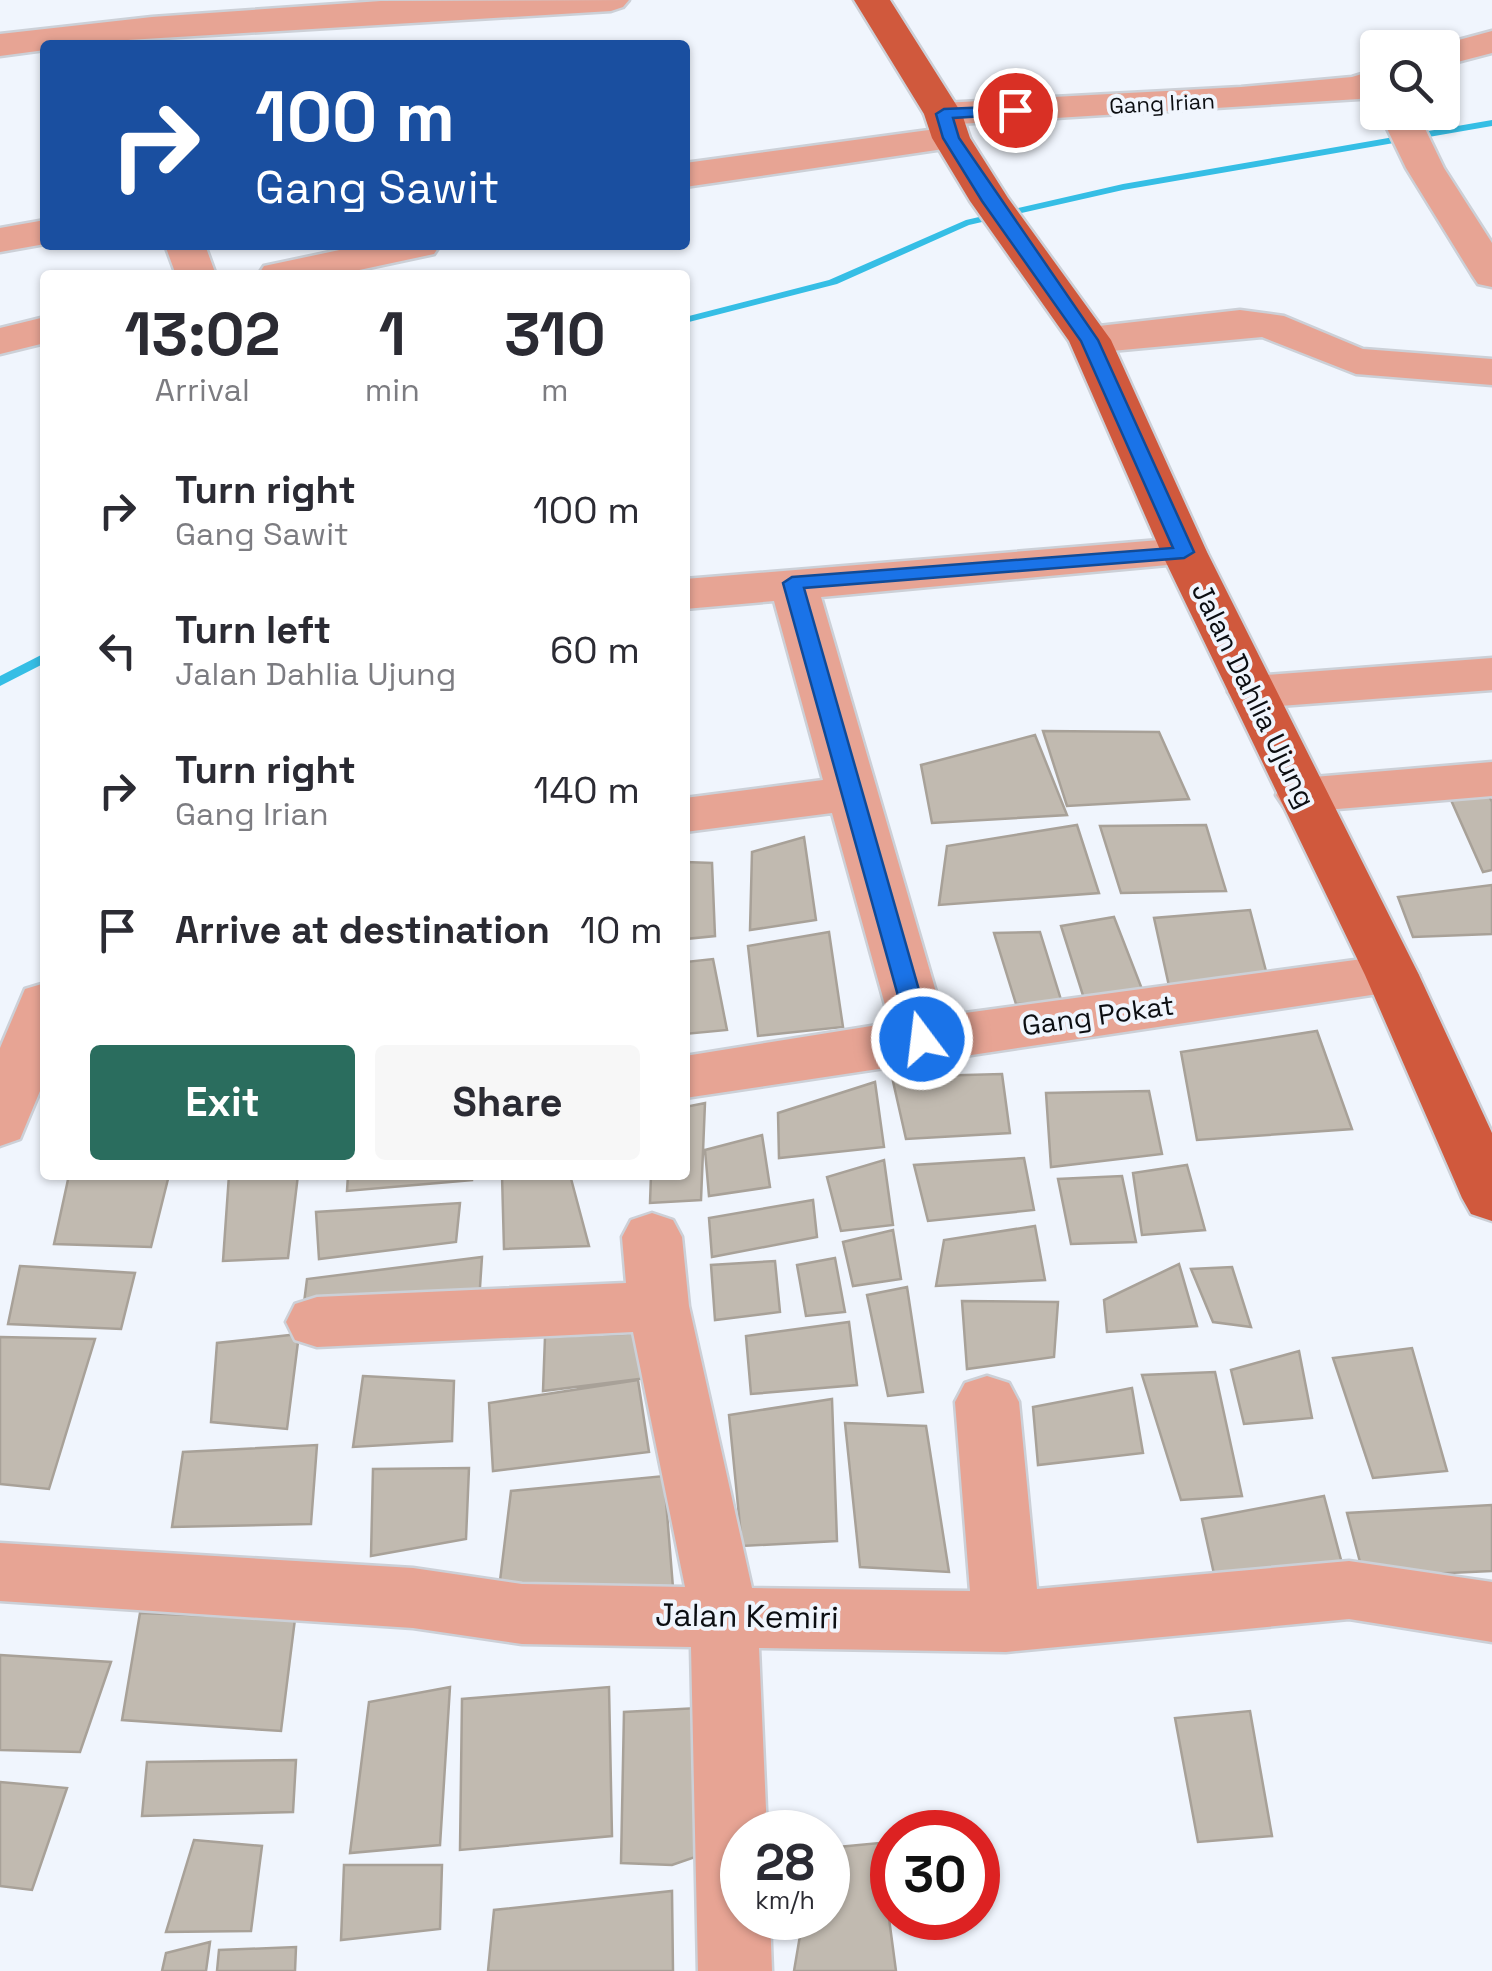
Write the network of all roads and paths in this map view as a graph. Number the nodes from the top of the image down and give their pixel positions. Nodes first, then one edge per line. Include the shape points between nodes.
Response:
1 (611, 0) edge
2 (872, 0) edge
3 (150, 23) edge
4 (1492, 42) edge
5 (0, 45) edge
6 (1460, 50) edge
7 (1360, 88) edge
8 (947, 126) junction
9 (1408, 130) edge
10 (690, 174) edge
11 (40, 233) edge
12 (0, 240) edge
13 (403, 250) edge
14 (335, 270) edge
15 (1492, 275) edge
16 (40, 331) edge
17 (1090, 340) junction
18 (0, 341) edge
19 (1492, 372) edge
20 (1184, 552) junction
21 (792, 583) junction
22 (690, 593) edge
23 (1492, 674) edge
24 (1253, 692) junction
25 (1492, 779) edge
26 (855, 793) junction
27 (1302, 796) junction
28 (690, 814) edge
29 (1392, 975) junction
30 (40, 1016) edge
31 (922, 1039) junction
32 (690, 1076) edge
33 (0, 1124) edge
34 (1492, 1198) edge
35 (652, 1237) dead end
36 (658, 1306) junction
37 (317, 1322) dead end
38 (987, 1402) dead end
39 (0, 1572) edge
40 (1492, 1612) edge
41 (724, 1614) junction
42 (1006, 1622) junction
43 (735, 1971) edge

1 - 3 street via 547,17
2 - 8 main road, Jalan Dahlia Ujung
3 - 5 street
4 - 6 street
7 - 8 street, Gang Irian
8 - 10 street, Gang Irian
8 - 17 main road, Jalan Dahlia Ujung via 1000,215
9 - 15 street
11 - 12 street
13 - 14 street
16 - 18 street
17 - 19 street via 1269,324 1356,361
17 - 20 main road, Jalan Dahlia Ujung
20 - 21 street
20 - 24 main road, Jalan Dahlia Ujung
21 - 22 street
21 - 26 street
23 - 24 street
24 - 27 main road, Jalan Dahlia Ujung
25 - 27 street
26 - 28 street
26 - 31 street
27 - 29 main road, Jalan Dahlia Ujung
29 - 31 street, Gang Pokat
29 - 34 main road, Jalan Dahlia Ujung
30 - 33 street
31 - 32 street, Gang Pokat
35 - 36 street
36 - 37 street
36 - 41 street
38 - 42 street
39 - 41 street, Jalan Kemiri via 413,1598 522,1614
40 - 42 street, Jalan Kemiri via 1350,1590
41 - 42 street, Jalan Kemiri
41 - 43 street

